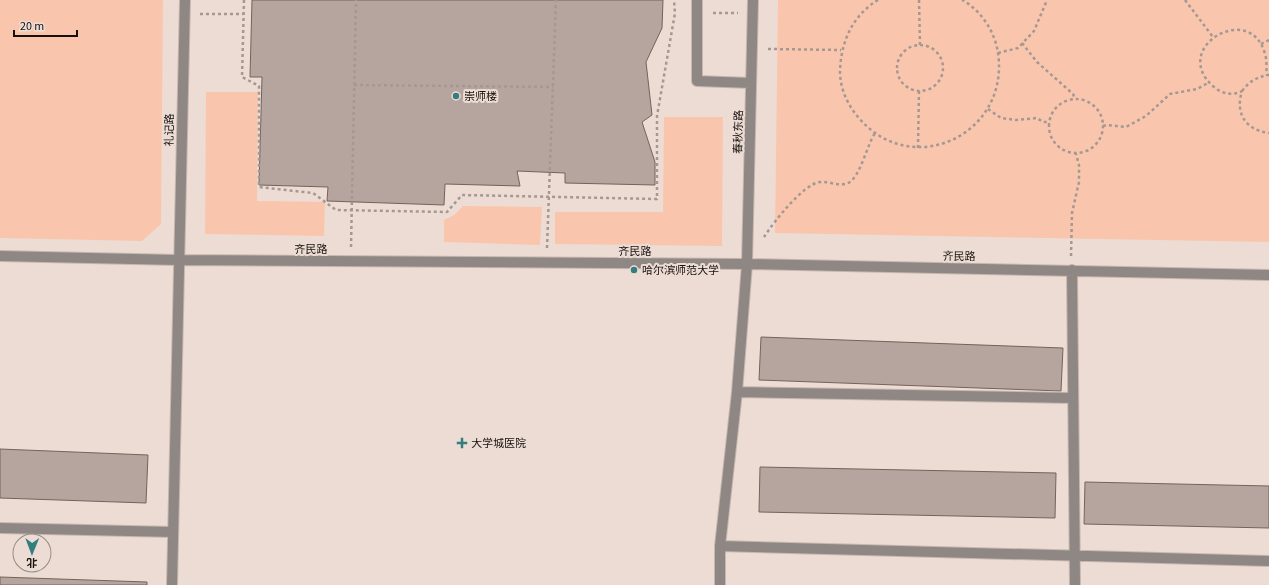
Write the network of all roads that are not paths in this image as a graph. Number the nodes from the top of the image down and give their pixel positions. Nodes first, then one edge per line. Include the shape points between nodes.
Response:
1 (185, 0) edge
2 (698, 0) edge
3 (753, 0) edge
4 (751, 84) junction
5 (0, 256) edge
6 (178, 260) junction
7 (747, 264) junction
8 (1072, 270) junction
9 (1269, 275) edge
10 (737, 392) junction
11 (1073, 398) junction
12 (0, 528) edge
13 (173, 532) junction
14 (720, 546) junction
15 (1075, 556) junction
16 (1269, 562) edge
17 (172, 585) edge
18 (720, 585) edge
19 (1076, 585) edge

1 - 6 lane, 礼记路
2 - 4 lane via 697,82
3 - 4 lane, 春秋东路
4 - 7 lane, 春秋东路
5 - 6 lane, 齐民路
6 - 7 lane, 齐民路
6 - 13 lane, 礼记路
7 - 8 lane, 齐民路
7 - 10 lane, 春秋东路
8 - 9 lane, 齐民路
8 - 11 lane
10 - 11 lane
10 - 14 lane, 春秋东路
11 - 15 lane
12 - 13 lane
13 - 17 lane, 礼记路
14 - 15 lane
14 - 18 lane, 春秋东路
15 - 16 lane
15 - 19 lane

